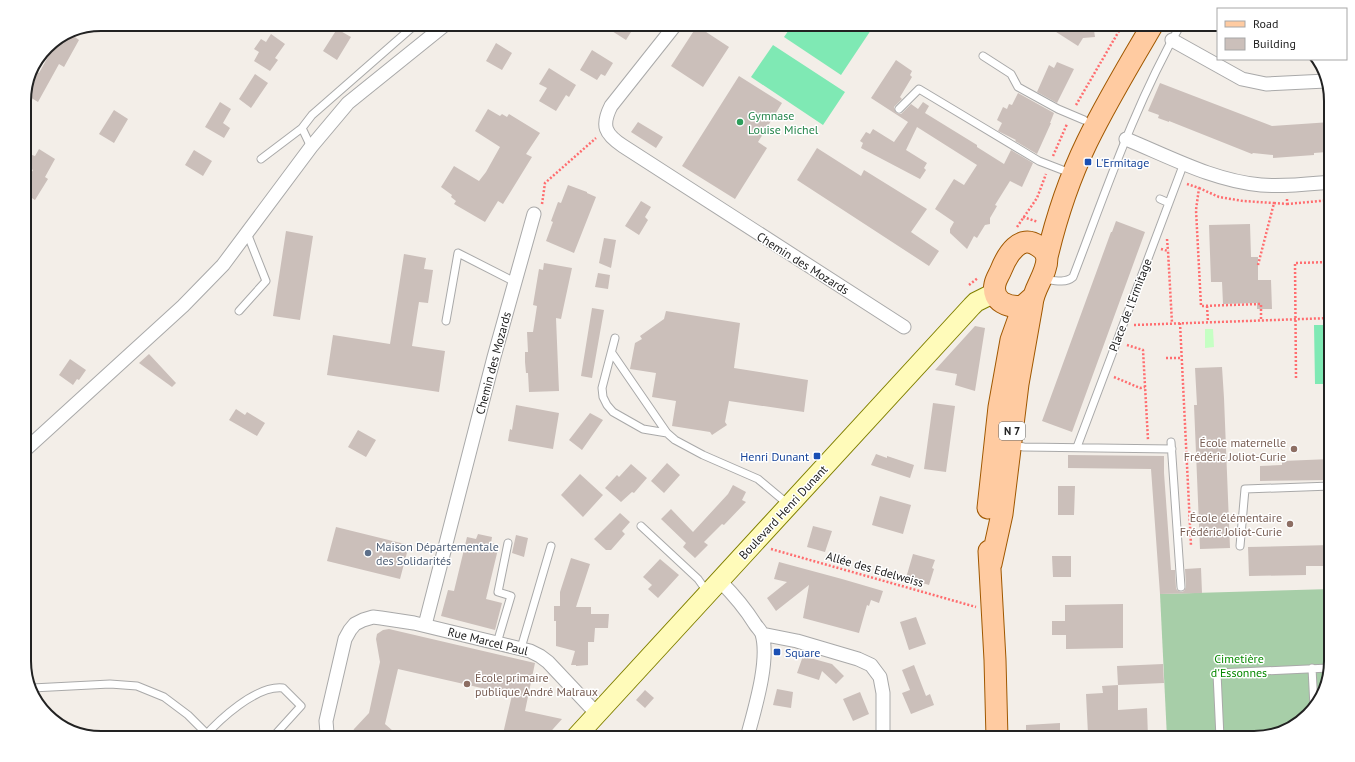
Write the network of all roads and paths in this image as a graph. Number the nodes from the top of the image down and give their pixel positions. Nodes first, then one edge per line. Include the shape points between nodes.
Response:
1 (408, 31) edge
2 (437, 31) edge
3 (670, 31) edge
4 (1133, 31) edge
5 (1149, 31) edge
6 (1177, 31) edge
7 (1172, 40) junction
8 (984, 56) dead end
9 (1222, 63) edge
10 (1321, 81) edge
11 (899, 109) dead end
12 (1084, 120) junction
13 (302, 128) junction
14 (606, 130) junction
15 (1126, 139) junction
16 (311, 147) junction
17 (261, 159) dead end
18 (1184, 163) junction
19 (1065, 171) junction
20 (1178, 180) junction
21 (1324, 182) edge
22 (1287, 185) junction
23 (1199, 188) junction
24 (1160, 199) dead end
25 (1324, 201) edge
26 (1169, 203) junction
27 (1274, 204) junction
28 (1287, 204) junction
29 (534, 214) joint
30 (247, 232) junction
31 (1028, 242) junction
32 (1153, 246) junction
33 (1047, 257) junction
34 (1324, 262) edge
35 (1258, 265) dead end
36 (515, 282) junction
37 (994, 293) junction
38 (1033, 294) junction
39 (1207, 306) junction
40 (239, 311) dead end
41 (1324, 318) edge
42 (1295, 319) junction
43 (1261, 320) junction
44 (446, 321) dead end
45 (1208, 322) junction
46 (1172, 323) junction
47 (1180, 323) junction
48 (1123, 325) junction
49 (904, 327) dead end
50 (615, 338) dead end
51 (1117, 342) junction
52 (612, 353) junction
53 (1166, 358) dead end
54 (1182, 358) junction
55 (1105, 374) junction
56 (1296, 378) dead end
57 (1145, 387) junction
58 (999, 407) junction
59 (667, 434) junction
60 (31, 445) edge
61 (1010, 445) junction
62 (1077, 447) junction
63 (1149, 449) junction
64 (1324, 486) edge
65 (789, 505) junction
66 (641, 526) dead end
67 (755, 542) junction
68 (508, 543) dead end
69 (551, 546) dead end
70 (1240, 546) dead end
71 (1179, 560) junction
72 (991, 564) junction
73 (714, 587) junction
74 (1181, 587) dead end
75 (992, 611) junction
76 (425, 625) junction
77 (762, 634) junction
78 (497, 643) junction
79 (521, 648) junction
80 (1312, 668) junction
81 (1323, 668) edge
82 (36, 688) edge
83 (1314, 698) edge
84 (598, 714) junction
85 (202, 731) edge
86 (212, 731) edge
87 (278, 731) edge
88 (327, 731) edge
89 (582, 731) edge
90 (749, 731) edge
91 (884, 731) edge
92 (997, 731) edge
93 (1220, 731) edge

1 - 13 lane via 312,115
2 - 16 street via 348,103
3 - 14 street via 611,106 605,122
4 - 12 main road
5 - 33 main road, N 7 via 1087,143 1054,229
6 - 7 lane
7 - 9 street
7 - 15 lane via 1155,71
8 - 12 lane via 1011,74 1018,87
9 - 10 street via 1242,79 1266,84
11 - 19 lane via 919,89 1039,161
12 - 19 main road
13 - 16 lane
13 - 17 lane
14 - 29 path via 545,182 541,210
14 - 49 street, Chemin des Mozards via 609,136 623,146
15 - 18 street
15 - 38 lane via 1073,277
16 - 30 street
18 - 20 lane, Place de l'Ermitage
18 - 22 street via 1213,175 1238,181 1261,185
19 - 31 main road via 1052,207
20 - 23 path
20 - 26 lane, Place de l'Ermitage
21 - 22 street
22 - 28 path
23 - 27 path via 1219,197
23 - 39 path via 1196,210 1201,306
24 - 26 lane
25 - 28 path
26 - 32 lane, Place de l'Ermitage
27 - 28 path
27 - 35 path
29 - 36 street, Chemin des Mozards
30 - 40 lane via 266,281
30 - 60 street via 223,265 184,306
31 - 33 main road via 1037,245
31 - 37 main road via 1018,245 1011,251 997,279
32 - 46 path via 1168,251
32 - 48 lane, Place de l'Ermitage
33 - 38 main road, N 7
34 - 42 path via 1295,263
36 - 44 lane via 458,253
36 - 76 street, Chemin des Mozards
37 - 38 main road via 1005,304 1014,307
37 - 65 main road, Boulevard Henri Dunant via 972,306
38 - 58 main road, N 7 via 1011,340
38 - 61 main road, N 7
39 - 43 path via 1261,304
39 - 45 path
41 - 42 path
42 - 43 path
42 - 56 path
43 - 45 path
45 - 47 path
46 - 47 path
46 - 48 path
47 - 54 path
48 - 51 lane, Place de l'Ermitage
50 - 52 lane
51 - 55 lane, Place de l'Ermitage
51 - 57 path via 1143,350
52 - 59 lane
52 - 59 lane via 602,388 607,405 613,412 644,429
53 - 54 path
54 - 71 path via 1191,559
55 - 57 path via 1140,388
55 - 62 lane, Place de l'Ermitage
57 - 63 path
58 - 61 lane
58 - 72 main road, N 7 via 988,511
59 - 65 lane via 703,455 758,479
61 - 62 lane via 1024,448
61 - 72 main road, N 7 via 1002,514
62 - 63 lane via 1105,444
63 - 71 lane via 1172,445
64 - 70 lane via 1245,489
65 - 67 main road, Boulevard Henri Dunant
66 - 73 lane via 698,579
67 - 73 main road, Boulevard Henri Dunant
67 - 75 path, Allée des Edelweiss via 774,550
68 - 78 lane via 498,592 511,596
69 - 79 lane
71 - 74 lane
72 - 75 main road, N 7
73 - 77 street via 734,595
73 - 84 main road, Boulevard Henri Dunant
75 - 92 main road, N 7
76 - 78 street, Rue Marcel Paul
76 - 88 street, Rue Marcel Paul via 373,617 359,622 350,630 342,651 326,721
77 - 90 street via 762,676
77 - 91 street via 797,641 871,665 880,677
78 - 79 street, Rue Marcel Paul
79 - 84 street, Rue Marcel Paul via 540,656
80 - 81 lane
80 - 83 lane
80 - 93 lane via 1217,673
82 - 85 lane via 110,684 137,686 164,697 188,715
84 - 89 main road, Boulevard Henri Dunant
86 - 87 lane via 225,716 248,699 269,689 283,688 301,706

